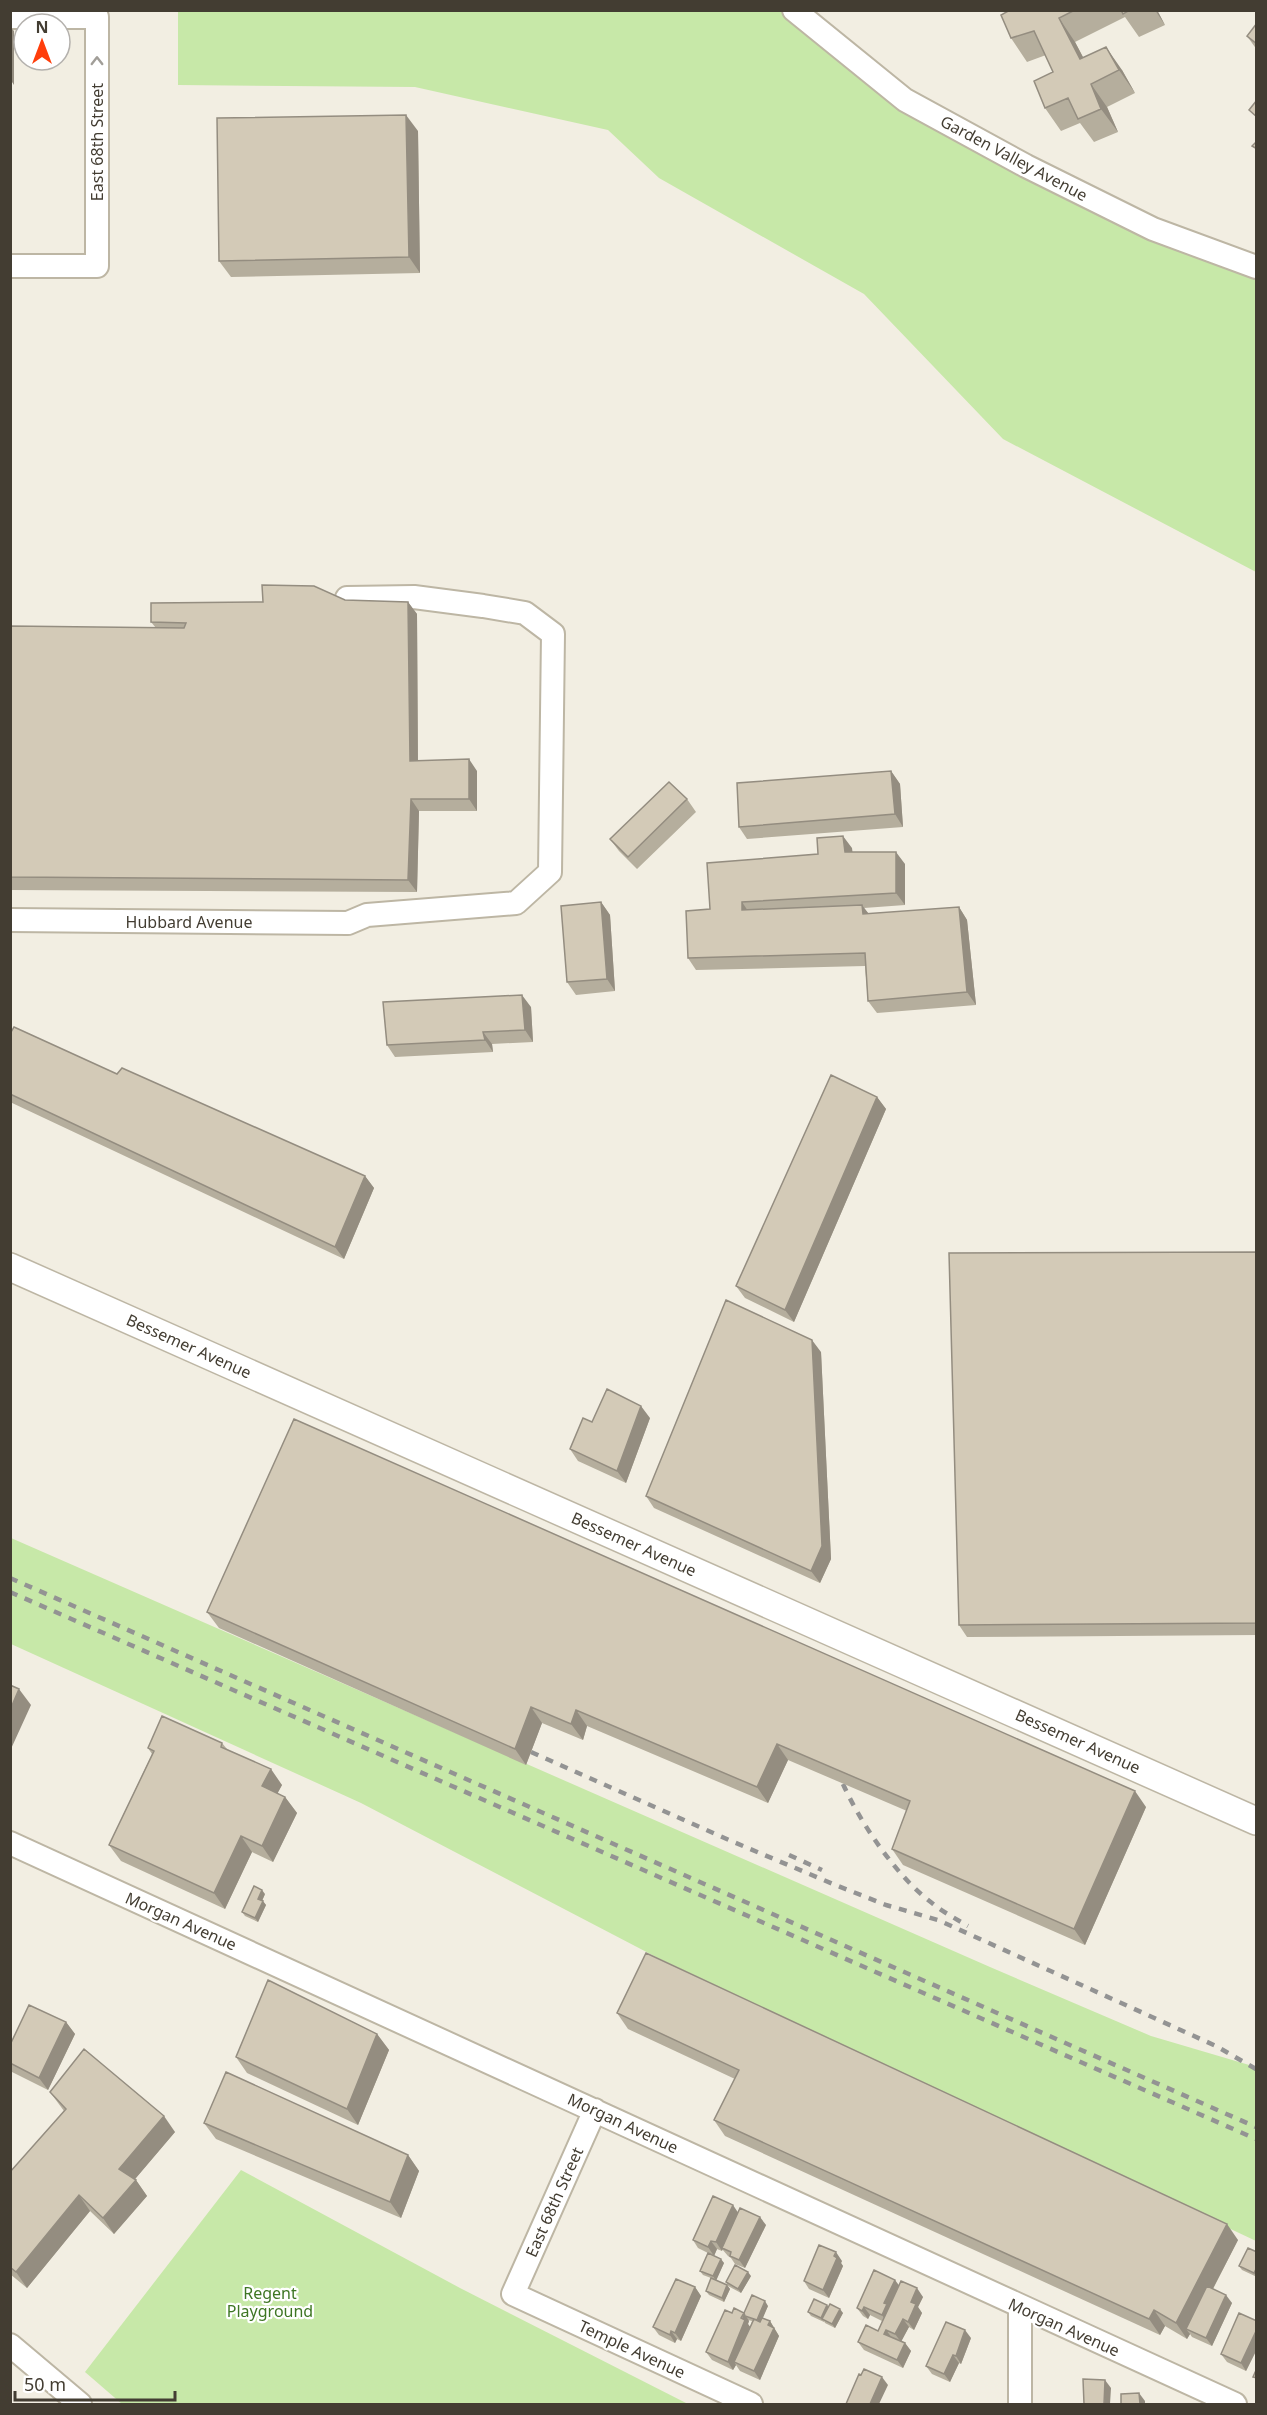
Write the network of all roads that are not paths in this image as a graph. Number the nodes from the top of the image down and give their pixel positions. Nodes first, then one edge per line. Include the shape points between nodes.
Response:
1 (794, 10) edge
2 (10, 17) edge
3 (10, 266) edge
4 (1257, 267) edge
5 (347, 598) edge
6 (10, 920) edge
7 (10, 1267) edge
8 (1257, 1821) edge
9 (10, 1843) edge
10 (595, 2110) junction
11 (513, 2294) joint
12 (1020, 2307) junction
13 (10, 2345) edge
14 (80, 2404) edge
15 (751, 2404) edge
16 (1020, 2404) edge
17 (1235, 2404) edge

1 - 4 street, Garden Valley Avenue via 905,100 1153,229
3 -> 2 street, East 68th Street via 97,266 97,17
5 - 6 street, Hubbard Avenue via 414,597 494,607 525,613 553,634 550,872 516,903 367,915 348,923
7 - 8 street, Bessemer Avenue
9 - 10 street, Morgan Avenue
10 - 11 street, East 68th Street
10 - 12 street, Morgan Avenue
11 - 15 street, Temple Avenue
12 - 16 street
12 - 17 street, Morgan Avenue
13 - 14 street

